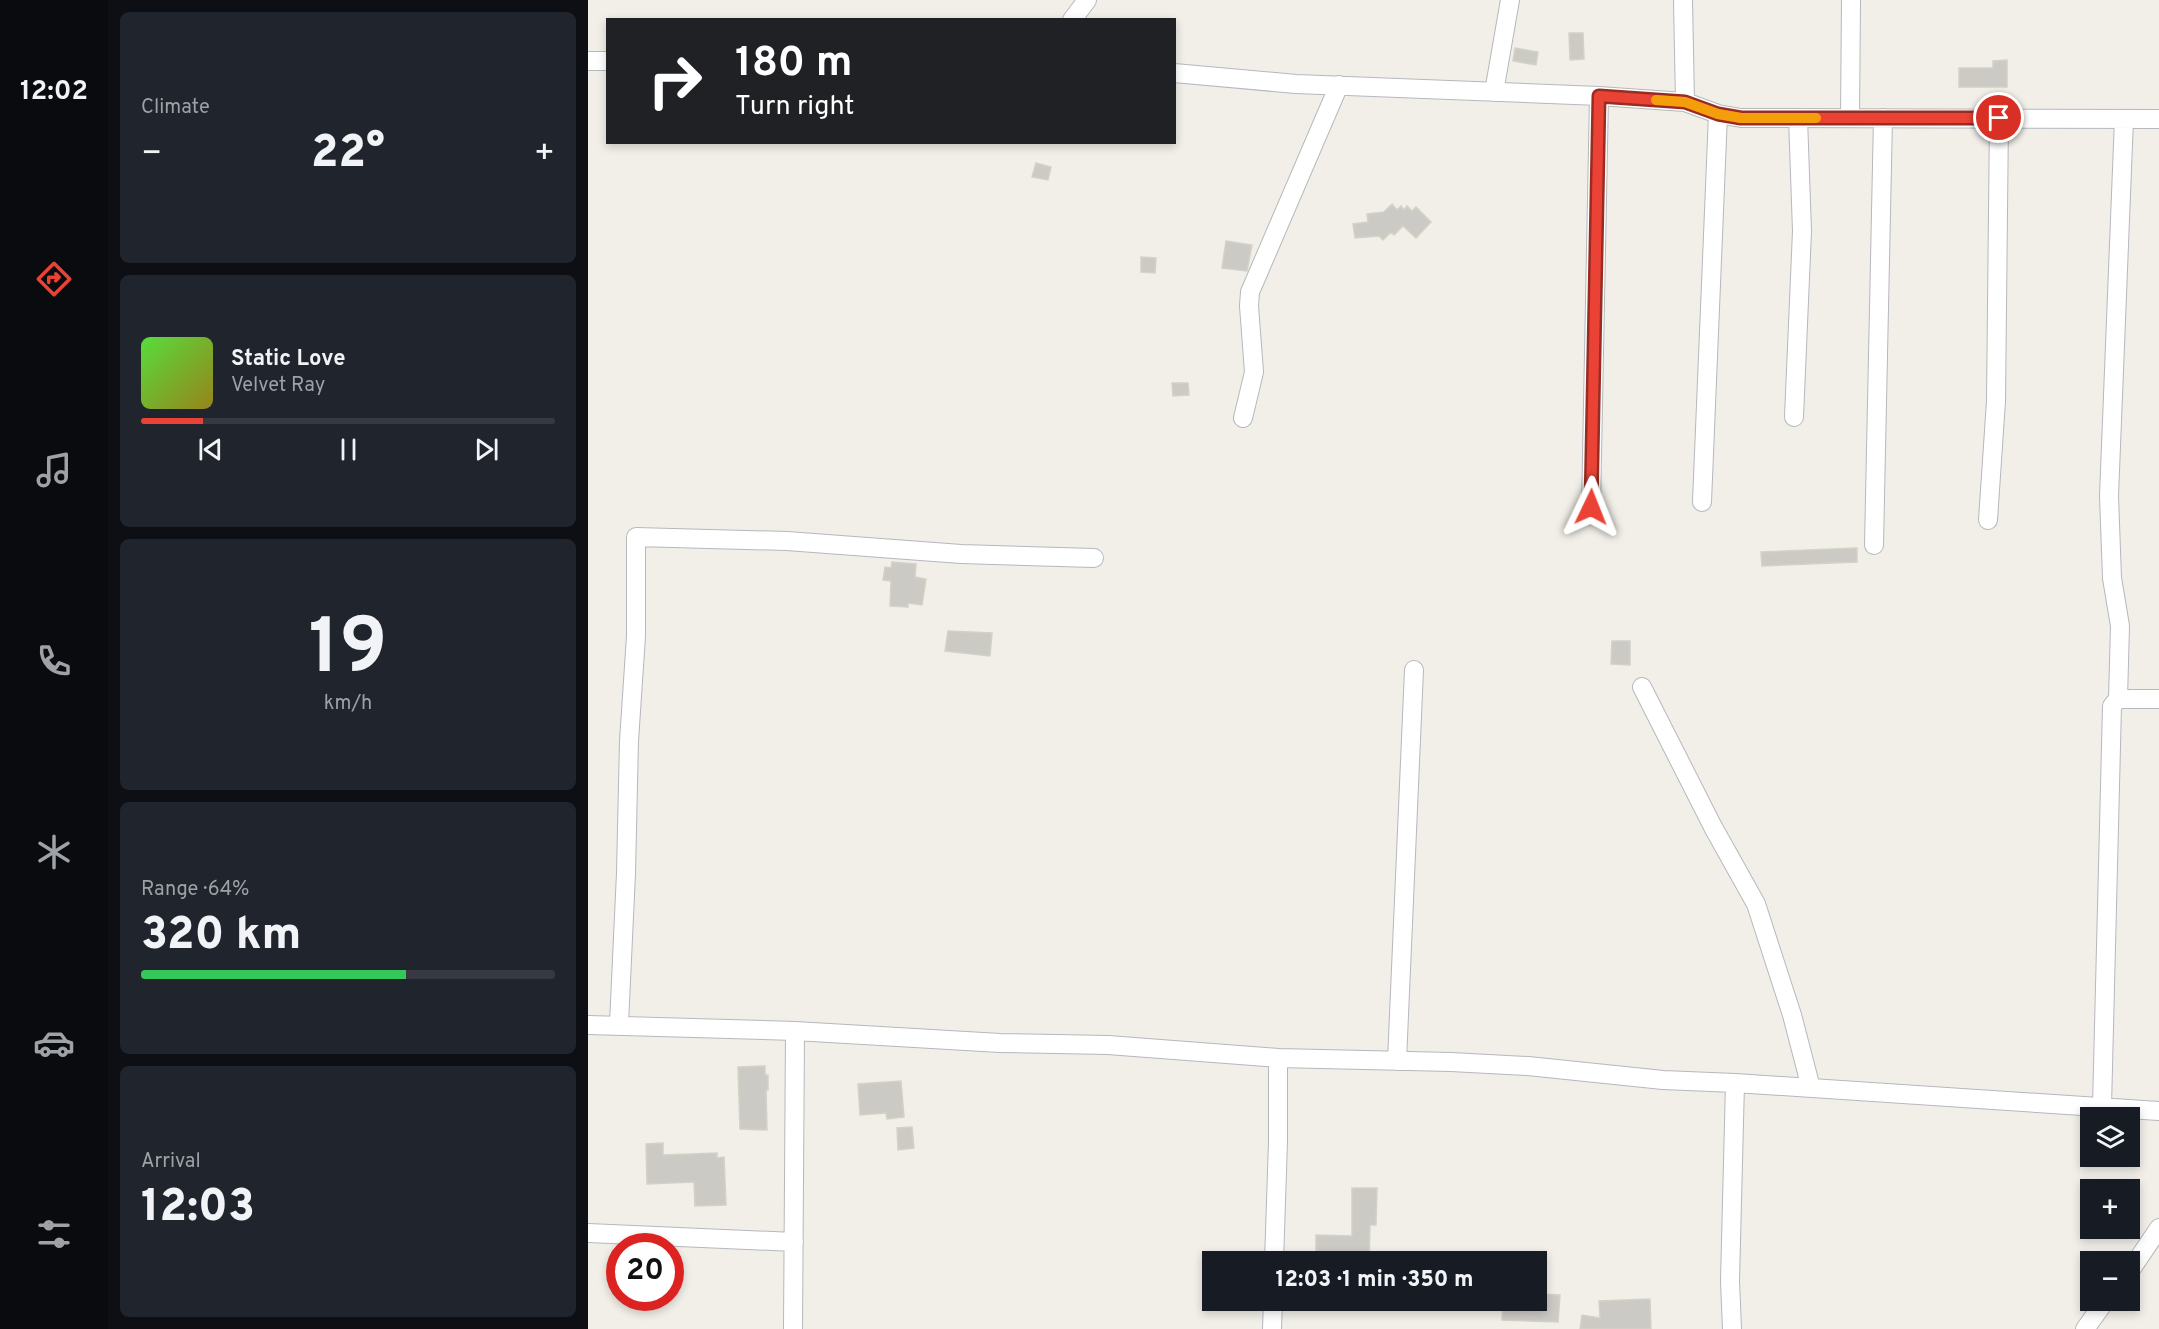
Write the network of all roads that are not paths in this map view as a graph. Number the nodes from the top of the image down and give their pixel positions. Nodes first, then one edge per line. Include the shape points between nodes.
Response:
1 (1087, 0) edge
2 (1510, 0) edge
3 (1683, 0) edge
4 (1851, 0) edge
5 (1074, 18) edge
6 (588, 60) edge
7 (606, 61) edge
8 (1176, 73) edge
9 (1339, 85) junction
10 (1494, 92) junction
11 (1599, 96) junction
12 (1685, 102) junction
13 (1718, 114) junction
14 (1798, 118) junction
15 (1850, 118) junction
16 (1883, 118) junction
17 (1999, 118) junction
18 (2124, 119) junction
19 (2159, 119) edge
20 (1794, 417) dead end
21 (1243, 418) dead end
22 (1702, 502) dead end
23 (1591, 507) dead end
24 (1988, 520) dead end
25 (1874, 545) dead end
26 (1094, 558) dead end
27 (1414, 670) dead end
28 (1642, 687) dead end
29 (2118, 699) junction
30 (2159, 699) edge
31 (618, 1024) junction
32 (588, 1025) edge
33 (795, 1031) junction
34 (1278, 1058) junction
35 (1397, 1061) junction
36 (1735, 1083) junction
37 (1811, 1088) junction
38 (2102, 1107) joint
39 (2140, 1110) edge
40 (2159, 1111) edge
41 (2159, 1227) edge
42 (588, 1233) edge
43 (794, 1242) junction
44 (1274, 1251) edge
45 (2140, 1256) edge
46 (1273, 1311) edge
47 (2098, 1311) edge
48 (793, 1329) edge
49 (1272, 1329) edge
50 (1732, 1329) edge
51 (2085, 1329) edge

1 - 5 street
2 - 10 street
3 - 12 street
4 - 15 street
6 - 7 street
8 - 9 street
9 - 10 street
9 - 21 street via 1250,292 1254,372
10 - 11 street
11 - 12 street
11 - 23 street
12 - 13 street
13 - 14 street
13 - 22 street
14 - 15 street
14 - 20 street via 1802,231
15 - 16 street
16 - 17 street
16 - 25 street
17 - 18 street
17 - 24 street via 1996,401
18 - 19 street
18 - 29 street via 2109,496 2112,578 2120,626
26 - 31 street via 636,537 636,636
27 - 35 street
28 - 37 street via 1756,904
29 - 30 street
29 - 38 street via 2112,706
31 - 32 street
31 - 33 street
33 - 34 street via 1108,1045
33 - 43 street
34 - 35 street
34 - 44 street
35 - 36 street
36 - 37 street
36 - 50 street
37 - 38 street
39 - 40 street
41 - 45 street
42 - 43 street
43 - 48 street
46 - 49 street
47 - 51 street

